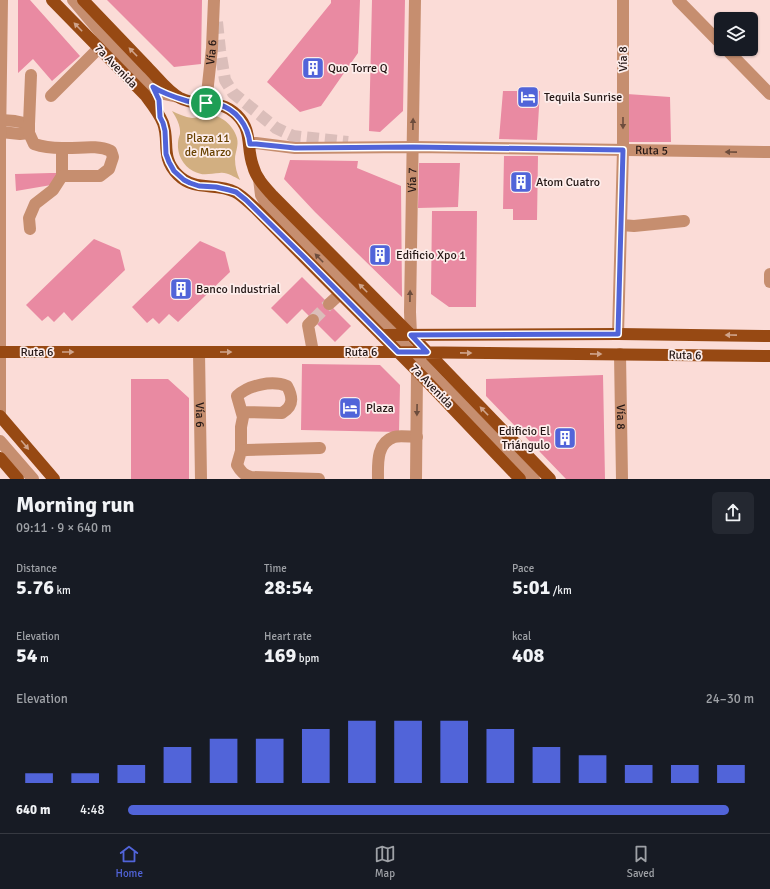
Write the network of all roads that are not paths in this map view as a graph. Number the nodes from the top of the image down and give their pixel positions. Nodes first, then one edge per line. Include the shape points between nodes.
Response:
1 (2, 0) edge
2 (52, 0) edge
3 (73, 0) edge
4 (83, 0) edge
5 (415, 0) edge
6 (623, 0) edge
7 (678, 0) edge
8 (214, 1) edge
9 (216, 15) tunnel mouth
10 (714, 37) edge
11 (99, 48) junction
12 (733, 56) edge
13 (31, 75) dead end
14 (153, 87) junction
15 (770, 94) edge
16 (51, 96) dead end
17 (178, 97) junction
18 (206, 103) junction
19 (160, 117) junction
20 (29, 128) junction
21 (0, 133) edge
22 (348, 142) tunnel mouth
23 (250, 144) junction
24 (365, 147) junction
25 (413, 147) junction
26 (62, 148) junction
27 (623, 150) junction
28 (770, 152) edge
29 (62, 176) junction
30 (259, 179) junction
31 (241, 196) junction
32 (265, 202) junction
33 (684, 221) dead end
34 (621, 225) junction
35 (30, 229) dead end
36 (770, 274) edge
37 (770, 282) edge
38 (340, 294) junction
39 (329, 304) tunnel mouth
40 (313, 320) tunnel mouth
41 (618, 334) junction
42 (381, 335) junction
43 (411, 335) junction
44 (395, 336) junction
45 (770, 336) edge
46 (0, 352) edge
47 (199, 352) junction
48 (313, 352) junction
49 (398, 352) junction
50 (412, 352) junction
51 (427, 352) junction
52 (620, 354) junction
53 (770, 356) edge
54 (418, 371) junction
55 (242, 412) dead end
56 (0, 416) edge
57 (417, 437) junction
58 (0, 441) edge
59 (320, 448) dead end
60 (241, 451) junction
61 (0, 458) edge
62 (18, 479) edge
63 (33, 479) edge
64 (54, 479) edge
65 (200, 479) edge
66 (319, 479) edge
67 (378, 479) edge
68 (416, 479) edge
69 (520, 479) edge
70 (534, 479) edge
71 (550, 479) edge
72 (622, 479) edge

1 - 21 street
11 -> 2 main road, 7a Avenida
3 - 14 street
17 -> 4 main road, 7a Avenida
25 -> 5 street, Vía 7
6 -> 27 street, Vía 8
7 - 10 street
8 - 9 street, Vía 6
8 - 18 street, Vía 6
11 - 16 street
11 - 19 main road, 7a Avenida via 145,95
12 - 15 street
13 - 20 street
14 - 17 street via 164,94
14 - 19 street via 159,100
17 - 18 main road, 7a Avenida via 187,101
18 - 23 main road, 7a Avenida via 218,104 237,115 246,127
19 - 31 main road, 7a Avenida via 165,131 166,154 178,175 199,186 222,188
20 - 21 street via 20,134
20 - 26 street via 34,144
21 - 46 street
22 - 24 street, Ruta 5
23 - 24 street, Ruta 5 via 295,148
23 - 30 main road, 7a Avenida via 252,165
24 - 25 street, Ruta 5
25 - 27 street, Ruta 5
43 -> 25 street, Vía 7
26 - 29 street
26 - 29 street via 101,147 111,151 113,157 109,170 100,176
28 -> 27 street, Ruta 5
27 - 34 street, Vía 8
29 - 35 street via 52,190 35,204 29,218
30 - 32 street via 261,195
43 -> 30 main road, 7a Avenida
31 - 32 street
31 - 38 main road, 7a Avenida
44 -> 32 street
33 - 34 street
34 - 41 street, Vía 8
36 - 37 street
38 - 39 street
38 - 42 main road, 7a Avenida
40 - 48 street via 308,325
41 - 43 main road, Ruta 6
45 -> 41 main road, Ruta 6
42 - 44 main road, Ruta 6
42 - 49 main road, 7a Avenida
43 - 44 main road, Ruta 6
43 - 51 main road, 7a Avenida
44 - 50 street
46 -> 47 main road, Ruta 6
46 - 56 street
47 -> 48 main road, Ruta 6
47 - 65 street, Vía 6
48 - 49 main road, Ruta 6
49 - 50 main road, Ruta 6
49 - 54 main road, 7a Avenida
50 - 51 main road, Ruta 6
50 - 70 street
51 -> 52 main road, Ruta 6
71 -> 51 main road, 7a Avenida
52 - 53 main road, Ruta 6
52 - 72 street, Vía 8
54 -> 57 street
54 - 69 main road, 7a Avenida
55 - 60 street
56 -> 64 main road
57 - 67 street via 394,437 384,444 378,454
57 - 68 street
58 - 63 street
59 - 60 street
60 - 66 street via 237,465 245,475
61 - 62 main road

